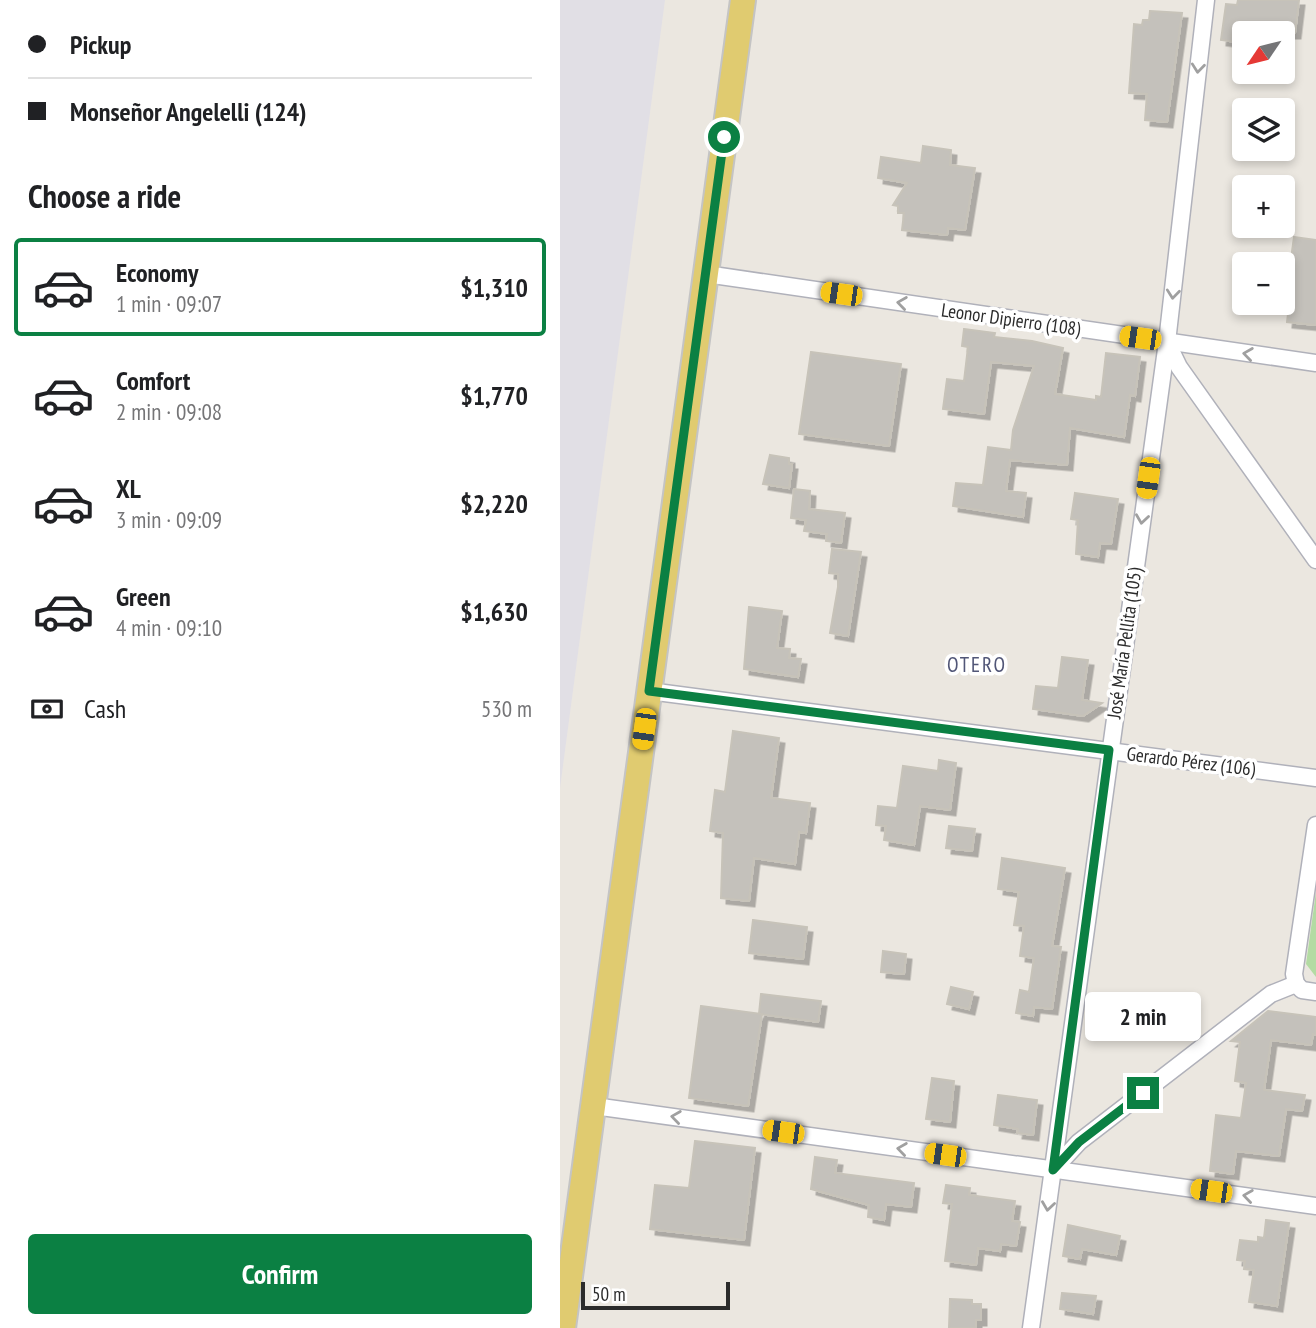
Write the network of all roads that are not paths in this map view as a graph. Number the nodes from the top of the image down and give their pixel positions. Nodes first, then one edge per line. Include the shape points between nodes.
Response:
1 (743, 0) edge
2 (1206, 0) edge
3 (706, 274) junction
4 (1167, 342) junction
5 (1316, 363) edge
6 (1316, 561) edge
7 (649, 691) junction
8 (1109, 750) junction
9 (1316, 778) edge
10 (1316, 825) edge
11 (1296, 984) junction
12 (1316, 992) edge
13 (594, 1106) junction
14 (1053, 1170) junction
15 (1316, 1206) edge
16 (563, 1328) edge
17 (1031, 1328) edge

1 - 3 main road
2 -> 4 street, José María Pellita (105)
4 -> 3 street, Leonor Dipierro (108)
3 - 7 main road
5 -> 4 street, Leonor Dipierro (108)
4 - 6 street via 1179,367
4 -> 8 street, José María Pellita (105)
7 - 8 street, Gerardo Pérez (106)
7 - 13 main road
8 - 9 street, Gerardo Pérez (106)
8 - 14 street, José María Pellita (105)
10 - 11 street
11 - 12 street
11 - 14 street via 1271,994 1079,1142
14 -> 13 street
13 - 16 main road
15 -> 14 street
14 -> 17 street, José María Pellita (105)

